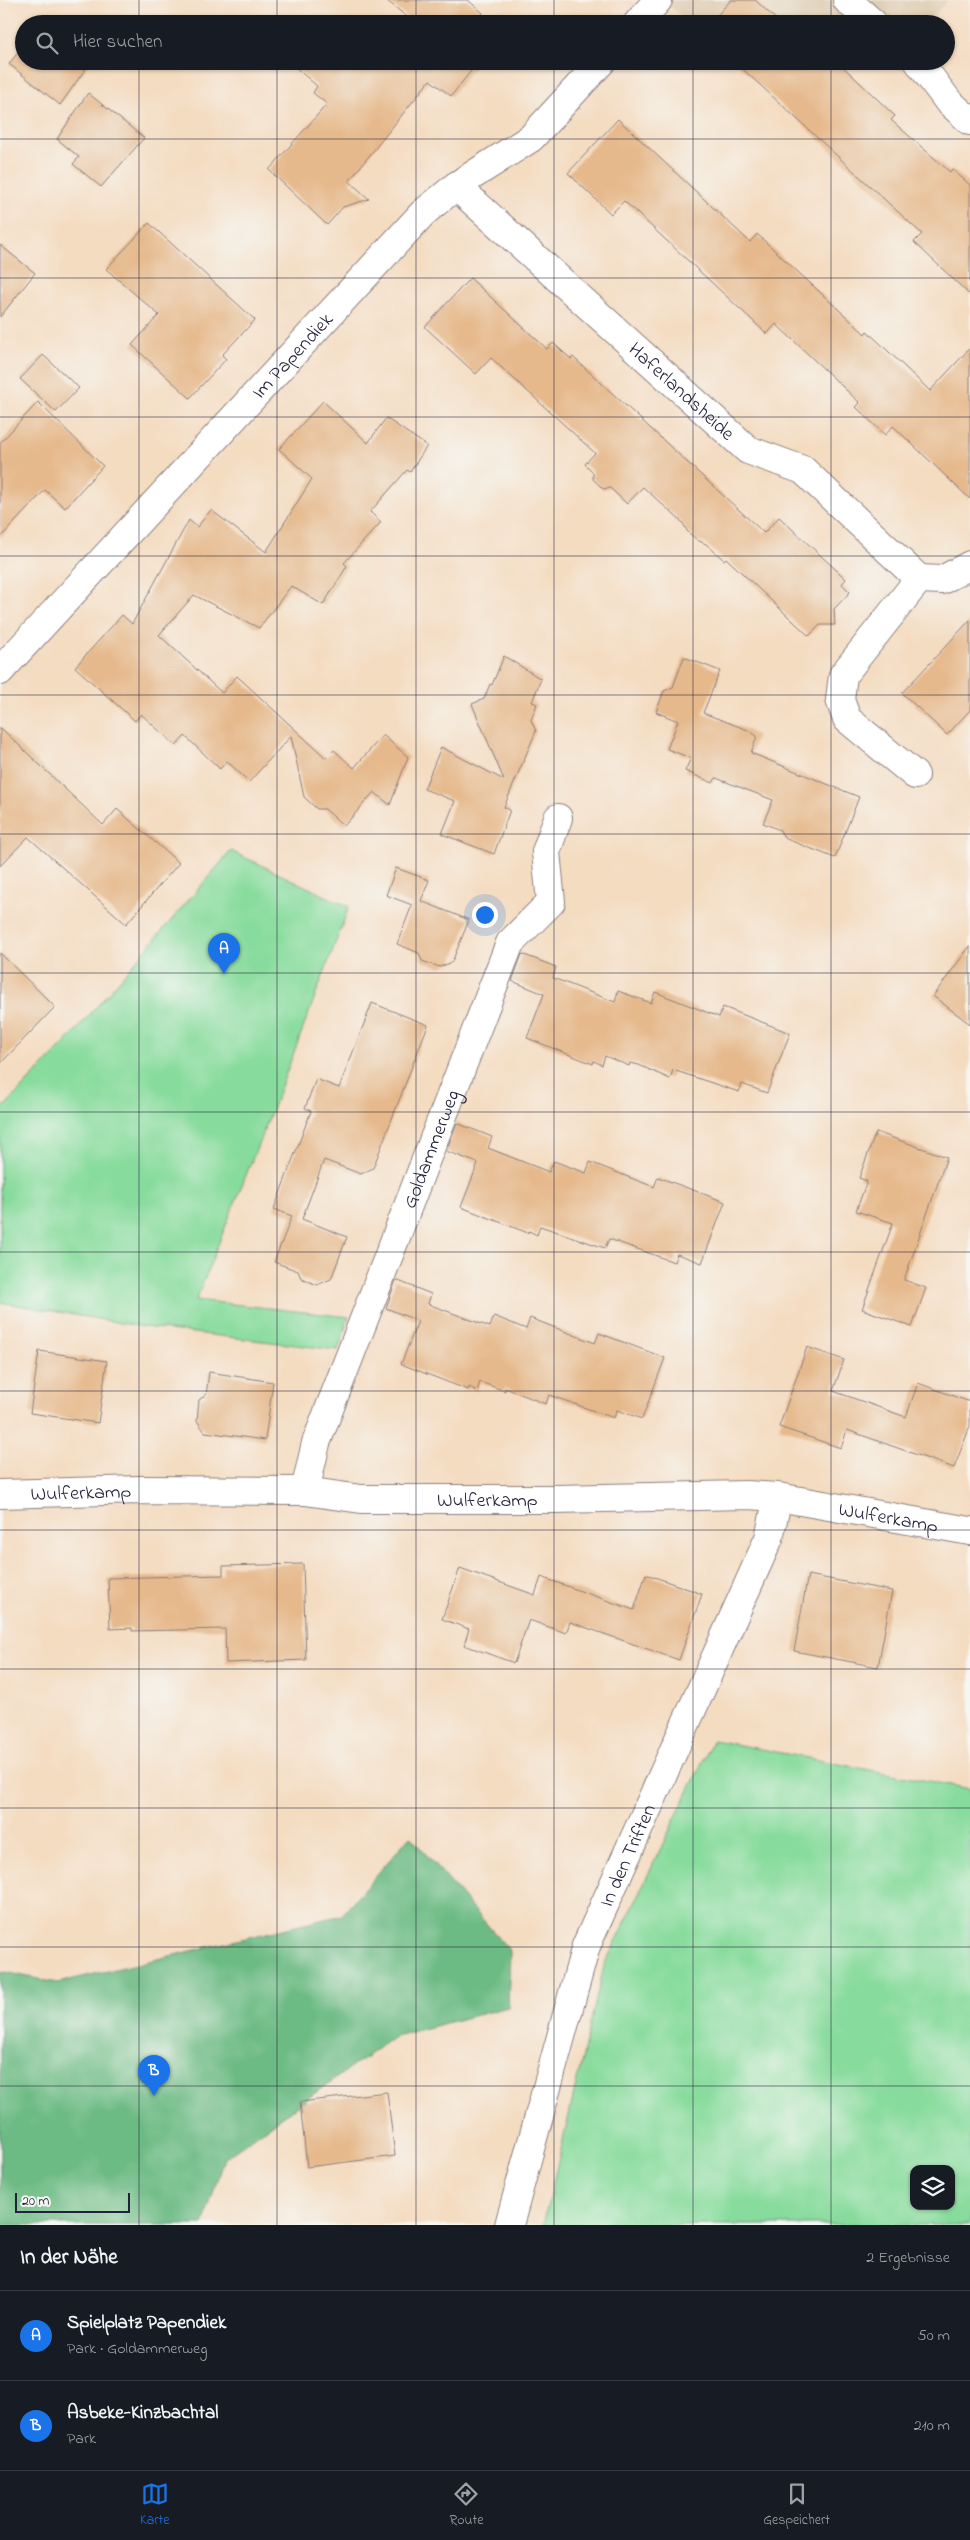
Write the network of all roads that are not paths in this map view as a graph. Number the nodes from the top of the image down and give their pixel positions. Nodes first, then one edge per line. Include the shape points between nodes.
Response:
1 (658, 0) edge
2 (846, 0) edge
3 (644, 15) edge
4 (864, 15) edge
5 (594, 70) edge
6 (925, 70) edge
7 (970, 121) edge
8 (456, 186) junction
9 (970, 566) edge
10 (919, 579) junction
11 (5, 658) edge
12 (915, 775) dead end
13 (558, 818) dead end
14 (304, 1491) junction
15 (0, 1494) edge
16 (778, 1497) junction
17 (970, 1531) edge
18 (509, 2225) edge

1 - 3 street
2 - 4 street
5 - 8 street, Im Papendiek via 531,138
6 - 7 street via 948,101
8 - 10 street, Haferlandsheide via 748,450 803,470
8 - 11 street, Im Papendiek via 416,220
9 - 10 street via 942,580
10 - 12 street via 843,675 840,700 847,719
13 - 14 street, Goldammerweg via 546,852 551,902 510,943 316,1444
14 - 15 street, Wulferkamp via 141,1490
14 - 16 street, Wulferkamp via 361,1499
16 - 17 street, Wulferkamp
16 - 18 street, In den Triften via 770,1538 586,1946

